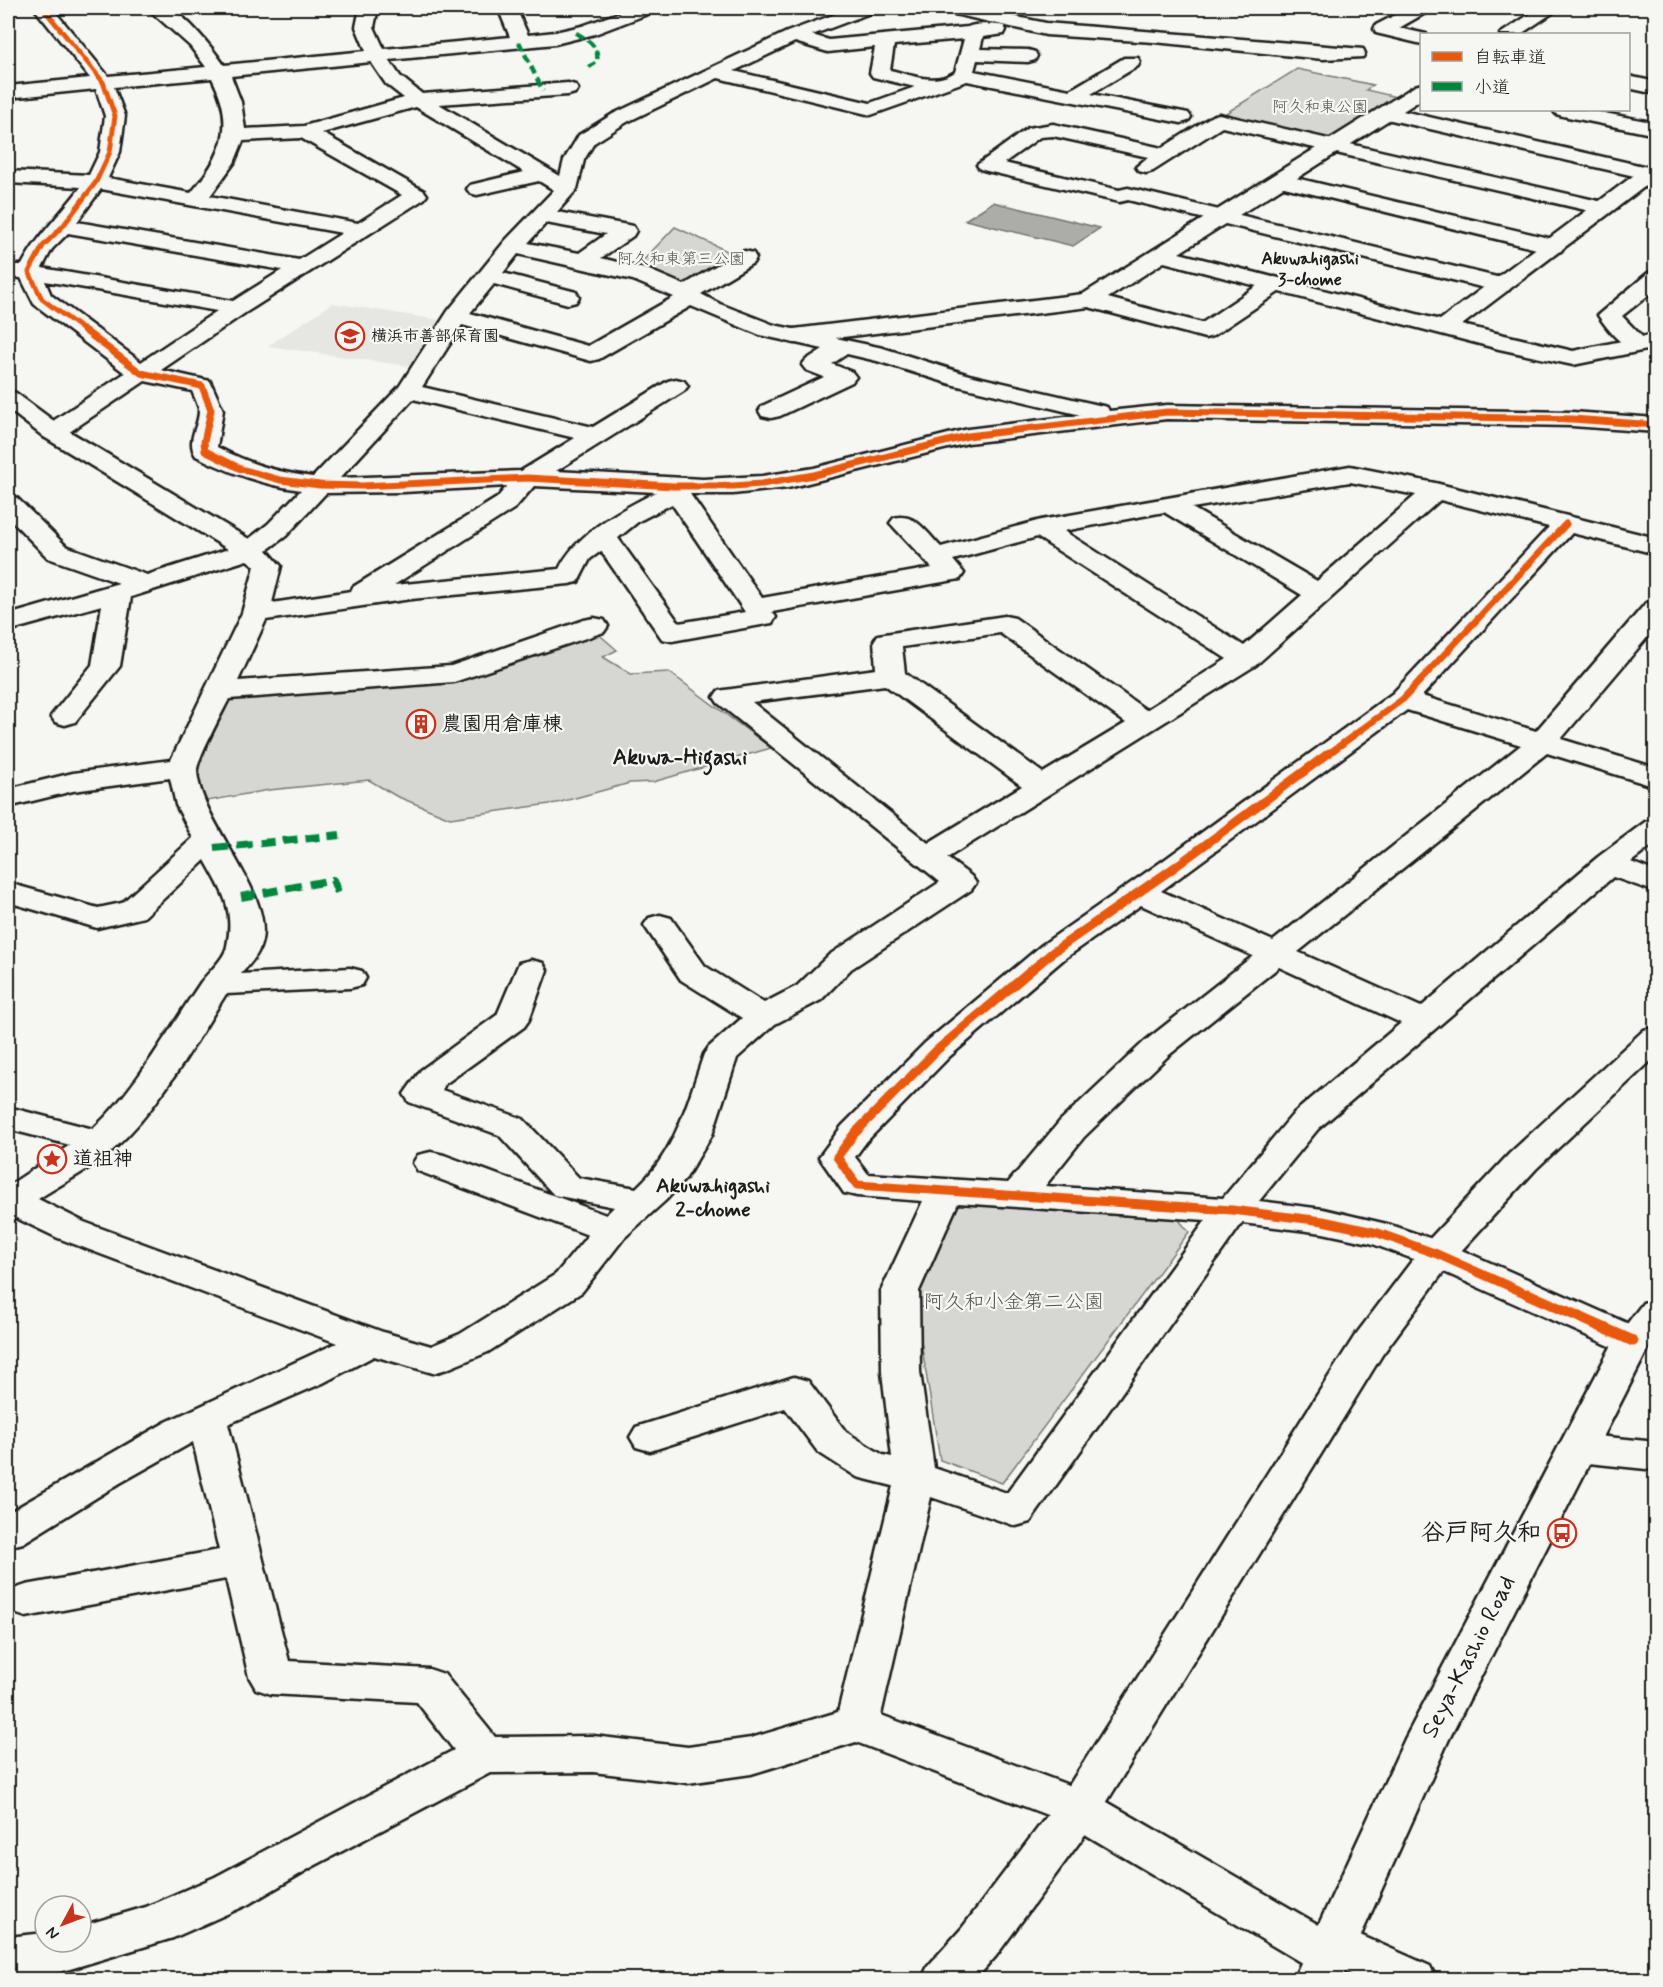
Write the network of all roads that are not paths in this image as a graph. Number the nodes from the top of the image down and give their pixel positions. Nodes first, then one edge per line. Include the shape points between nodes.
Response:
1 (43, 8) edge
2 (156, 8) edge
3 (369, 8) edge
4 (507, 8) edge
5 (647, 8) edge
6 (867, 8) edge
7 (952, 8) edge
8 (1421, 8) edge
9 (1551, 8) edge
10 (1046, 29) junction
11 (975, 30) junction
12 (1511, 33) edge
13 (794, 36) junction
14 (1420, 39) edge
15 (886, 40) junction
16 (522, 42) junction
17 (1356, 53) dead end
18 (969, 54) junction
19 (377, 56) junction
20 (1028, 56) dead end
21 (1131, 62) dead end
22 (219, 70) junction
23 (716, 72) junction
24 (964, 75) junction
25 (103, 82) junction
26 (1630, 82) edge
27 (938, 87) junction
28 (1656, 88) edge
29 (567, 89) dead end
30 (1420, 91) edge
31 (8, 92) edge
32 (1073, 96) junction
33 (418, 100) junction
34 (1568, 111) edge
35 (1385, 113) junction
36 (1181, 117) dead end
37 (1656, 129) edge
38 (305, 132) junction
39 (235, 135) junction
40 (1107, 141) junction
41 (1332, 146) junction
42 (1087, 154) dead end
43 (1163, 154) junction
44 (1067, 166) dead end
45 (1653, 172) edge
46 (541, 174) junction
47 (8, 177) edge
48 (1047, 178) junction
49 (1278, 180) junction
50 (96, 182) junction
51 (477, 189) dead end
52 (567, 189) junction
53 (1128, 194) junction
54 (195, 200) junction
55 (1603, 208) junction
56 (541, 216) junction
57 (1222, 216) junction
58 (63, 226) junction
59 (362, 230) junction
60 (513, 246) junction
61 (1553, 246) junction
62 (1161, 255) junction
63 (745, 258) dead end
64 (584, 260) junction
65 (303, 267) junction
66 (18, 271) edge
67 (489, 276) junction
68 (1656, 278) edge
69 (1275, 284) junction
70 (1501, 285) junction
71 (687, 296) junction
72 (568, 297) dead end
73 (1089, 300) junction
74 (237, 308) junction
75 (456, 316) junction
76 (1444, 328) junction
77 (794, 336) junction
78 (1647, 343) edge
79 (842, 347) junction
80 (141, 373) junction
81 (676, 386) dead end
82 (408, 392) junction
83 (8, 398) edge
84 (1645, 402) dead end
85 (771, 411) dead end
86 (1120, 416) junction
87 (1572, 419) junction
88 (1656, 425) edge
89 (53, 432) junction
90 (596, 435) junction
91 (527, 478) junction
92 (317, 486) junction
93 (673, 487) junction
94 (1436, 491) junction
95 (8, 503) edge
96 (1168, 504) junction
97 (903, 523) dead end
98 (1566, 524) junction
99 (1041, 528) junction
100 (34, 531) junction
101 (8, 536) edge
102 (603, 536) junction
103 (1656, 546) edge
104 (250, 551) junction
105 (949, 571) junction
106 (146, 584) junction
107 (118, 592) junction
108 (1318, 593) junction
109 (354, 599) junction
110 (756, 607) junction
111 (1656, 609) edge
112 (256, 613) junction
113 (8, 623) edge
114 (594, 626) dead end
115 (1246, 658) junction
116 (891, 676) junction
117 (219, 691) junction
118 (1403, 699) junction
119 (65, 716) dead end
120 (1146, 723) junction
121 (1542, 743) junction
122 (182, 768) junction
123 (1656, 778) edge
124 (1041, 786) junction
125 (8, 798) edge
126 (1656, 828) edge
127 (209, 840) junction
128 (926, 857) junction
129 (1609, 864) junction
130 (1656, 883) edge
131 (1138, 892) junction
132 (8, 893) edge
133 (660, 925) dead end
134 (1276, 954) junction
135 (531, 970) dead end
136 (351, 978) dead end
137 (216, 986) junction
138 (763, 1017) junction
139 (1425, 1021) junction
140 (1656, 1037) edge
141 (8, 1118) edge
142 (100, 1143) junction
143 (431, 1164) dead end
144 (946, 1191) junction
145 (1018, 1195) junction
146 (9, 1201) edge
147 (643, 1201) junction
148 (1232, 1210) junction
149 (611, 1230) junction
150 (1437, 1254) junction
151 (1644, 1327) edge
152 (369, 1341) junction
153 (207, 1418) junction
154 (650, 1437) dead end
155 (1578, 1448) junction
156 (1656, 1456) edge
157 (915, 1477) junction
158 (8, 1532) edge
159 (242, 1561) junction
160 (26, 1601) dead end
161 (857, 1724) junction
162 (484, 1755) junction
163 (1079, 1808) junction
164 (8, 1957) edge
165 (1327, 1960) edge
166 (945, 1980) edge
167 (1413, 1980) edge

1 - 25 street
2 - 22 street via 192,36
3 - 19 street via 365,27
4 - 16 street
5 - 16 street via 588,30
6 - 13 street
7 - 10 street
8 - 14 street via 1383,29 1386,35
9 - 12 street
10 - 11 street
10 - 17 street
11 - 15 street
11 - 18 street
13 - 15 street via 828,46
13 - 23 street
15 - 27 street via 880,73
16 - 19 street
18 - 20 street
18 - 24 street
19 - 22 street
19 - 33 street via 393,80
21 - 32 street
22 - 25 street
22 - 39 street via 233,102
23 - 27 street via 871,110
23 - 52 street via 620,118 586,139 574,160
24 - 27 street
24 - 32 street
25 - 31 street
25 - 50 street via 115,116 110,152
26 - 28 street
29 - 33 street
30 - 35 street
32 - 36 street
33 - 38 street
33 - 46 street
34 - 37 street
35 - 41 street
35 - 45 street
38 - 39 street
38 - 59 street via 417,195
39 - 54 street via 215,176
40 - 42 street
40 - 43 street
40 - 48 street via 1053,130 1035,132 987,165
41 - 43 street via 1219,120
41 - 49 street
41 - 55 street
43 - 53 street via 1148,164
44 - 48 street
45 - 55 street
46 - 51 street
46 - 52 street
47 - 50 street
48 - 53 street via 1119,196
49 - 57 street
49 - 61 street
50 - 54 street
50 - 58 street
52 - 56 street
53 - 57 street
54 - 59 street
55 - 61 street
56 - 60 street
56 - 64 street via 625,231
57 - 62 street
57 - 70 street
58 - 65 street
58 - 66 street
59 - 65 street
60 - 64 street
60 - 67 street
61 - 70 street
62 - 69 street
62 - 73 street
63 - 71 street
64 - 71 street via 641,274
65 - 74 street
66 - 74 street
66 - 80 street via 42,299
67 - 72 street
67 - 75 street
68 - 78 street via 1609,315
69 - 73 street via 1205,331
69 - 76 street
70 - 76 street
71 - 75 street via 591,354
71 - 77 street via 768,330
73 - 77 street
74 - 80 street
75 - 82 street
76 - 78 street via 1573,358
77 - 79 street
79 - 85 street via 814,365 844,377
79 - 86 street via 1047,402
80 - 89 street
80 - 92 street via 202,386 211,410 205,451 219,460 263,475
81 - 90 street
82 - 90 street
82 - 92 street
83 - 89 street
84 - 87 street via 1577,414
86 - 87 street via 1167,412
86 - 93 street via 968,436 764,484
87 - 88 street
89 - 104 street
90 - 91 street
91 - 92 street
91 - 93 street
91 - 109 street via 506,503
92 - 104 street via 277,530
93 - 102 street via 672,494 630,516
93 - 110 street
94 - 96 street via 1350,474
94 - 98 street
94 - 108 street
95 - 100 street
96 - 99 street
96 - 108 street
97 - 105 street
98 - 103 street
98 - 118 street
99 - 105 street
99 - 115 street
100 - 101 street
100 - 106 street via 57,552
102 - 109 street via 579,555 569,576
102 - 110 street via 672,633 762,617
104 - 106 street
104 - 112 street via 268,566
105 - 110 street
106 - 107 street
107 - 113 street
107 - 119 street via 106,666
108 - 115 street
109 - 112 street
111 - 121 street
112 - 117 street
114 - 117 street via 454,674
115 - 120 street
116 - 120 street via 888,641 1005,624
116 - 124 street
116 - 128 street via 728,697
117 - 122 street
118 - 121 street
118 - 131 street
120 - 124 street
121 - 123 street
121 - 134 street
122 - 125 street via 58,784
122 - 127 street via 191,805
124 - 128 street
126 - 129 street
127 - 132 street via 133,910 97,918
127 - 137 street via 241,897 246,926 243,950
128 - 138 street via 960,883 840,962 808,993
129 - 130 street
129 - 139 street
131 - 134 street
131 - 144 street via 1053,952 937,1050 854,1134 837,1157 857,1185
133 - 138 street via 693,973
134 - 139 street
134 - 145 street via 1157,1048 1072,1129
135 - 147 street via 512,1020 433,1077 421,1094 511,1127 567,1187
136 - 137 street
137 - 142 street via 156,1076
138 - 147 street via 721,1054 694,1136 673,1170
139 - 148 street via 1306,1121
140 - 150 street via 1523,1161
141 - 142 street
142 - 146 street
143 - 149 street
144 - 145 street
144 - 157 street via 900,1292 901,1372
145 - 148 street
146 - 152 street via 71,1230
147 - 149 street
148 - 150 street via 1323,1221 1378,1233
148 - 157 street via 1016,1511
149 - 152 street via 569,1283 474,1343 433,1360
150 - 151 street
150 - 163 street via 1368,1346
151 - 155 street, Seya-Kashio Road
152 - 153 street via 343,1358
153 - 158 street via 75,1490
153 - 159 street
154 - 157 street via 794,1391 832,1442 871,1467
155 - 156 street
155 - 165 street, Seya-Kashio Road via 1427,1739
157 - 161 street
159 - 160 street
159 - 162 street via 271,1677 429,1686
161 - 162 street via 751,1756 688,1765 593,1754
161 - 163 street
162 - 164 street via 231,1891 156,1924 60,1952
163 - 165 street
163 - 166 street via 979,1942
165 - 167 street

